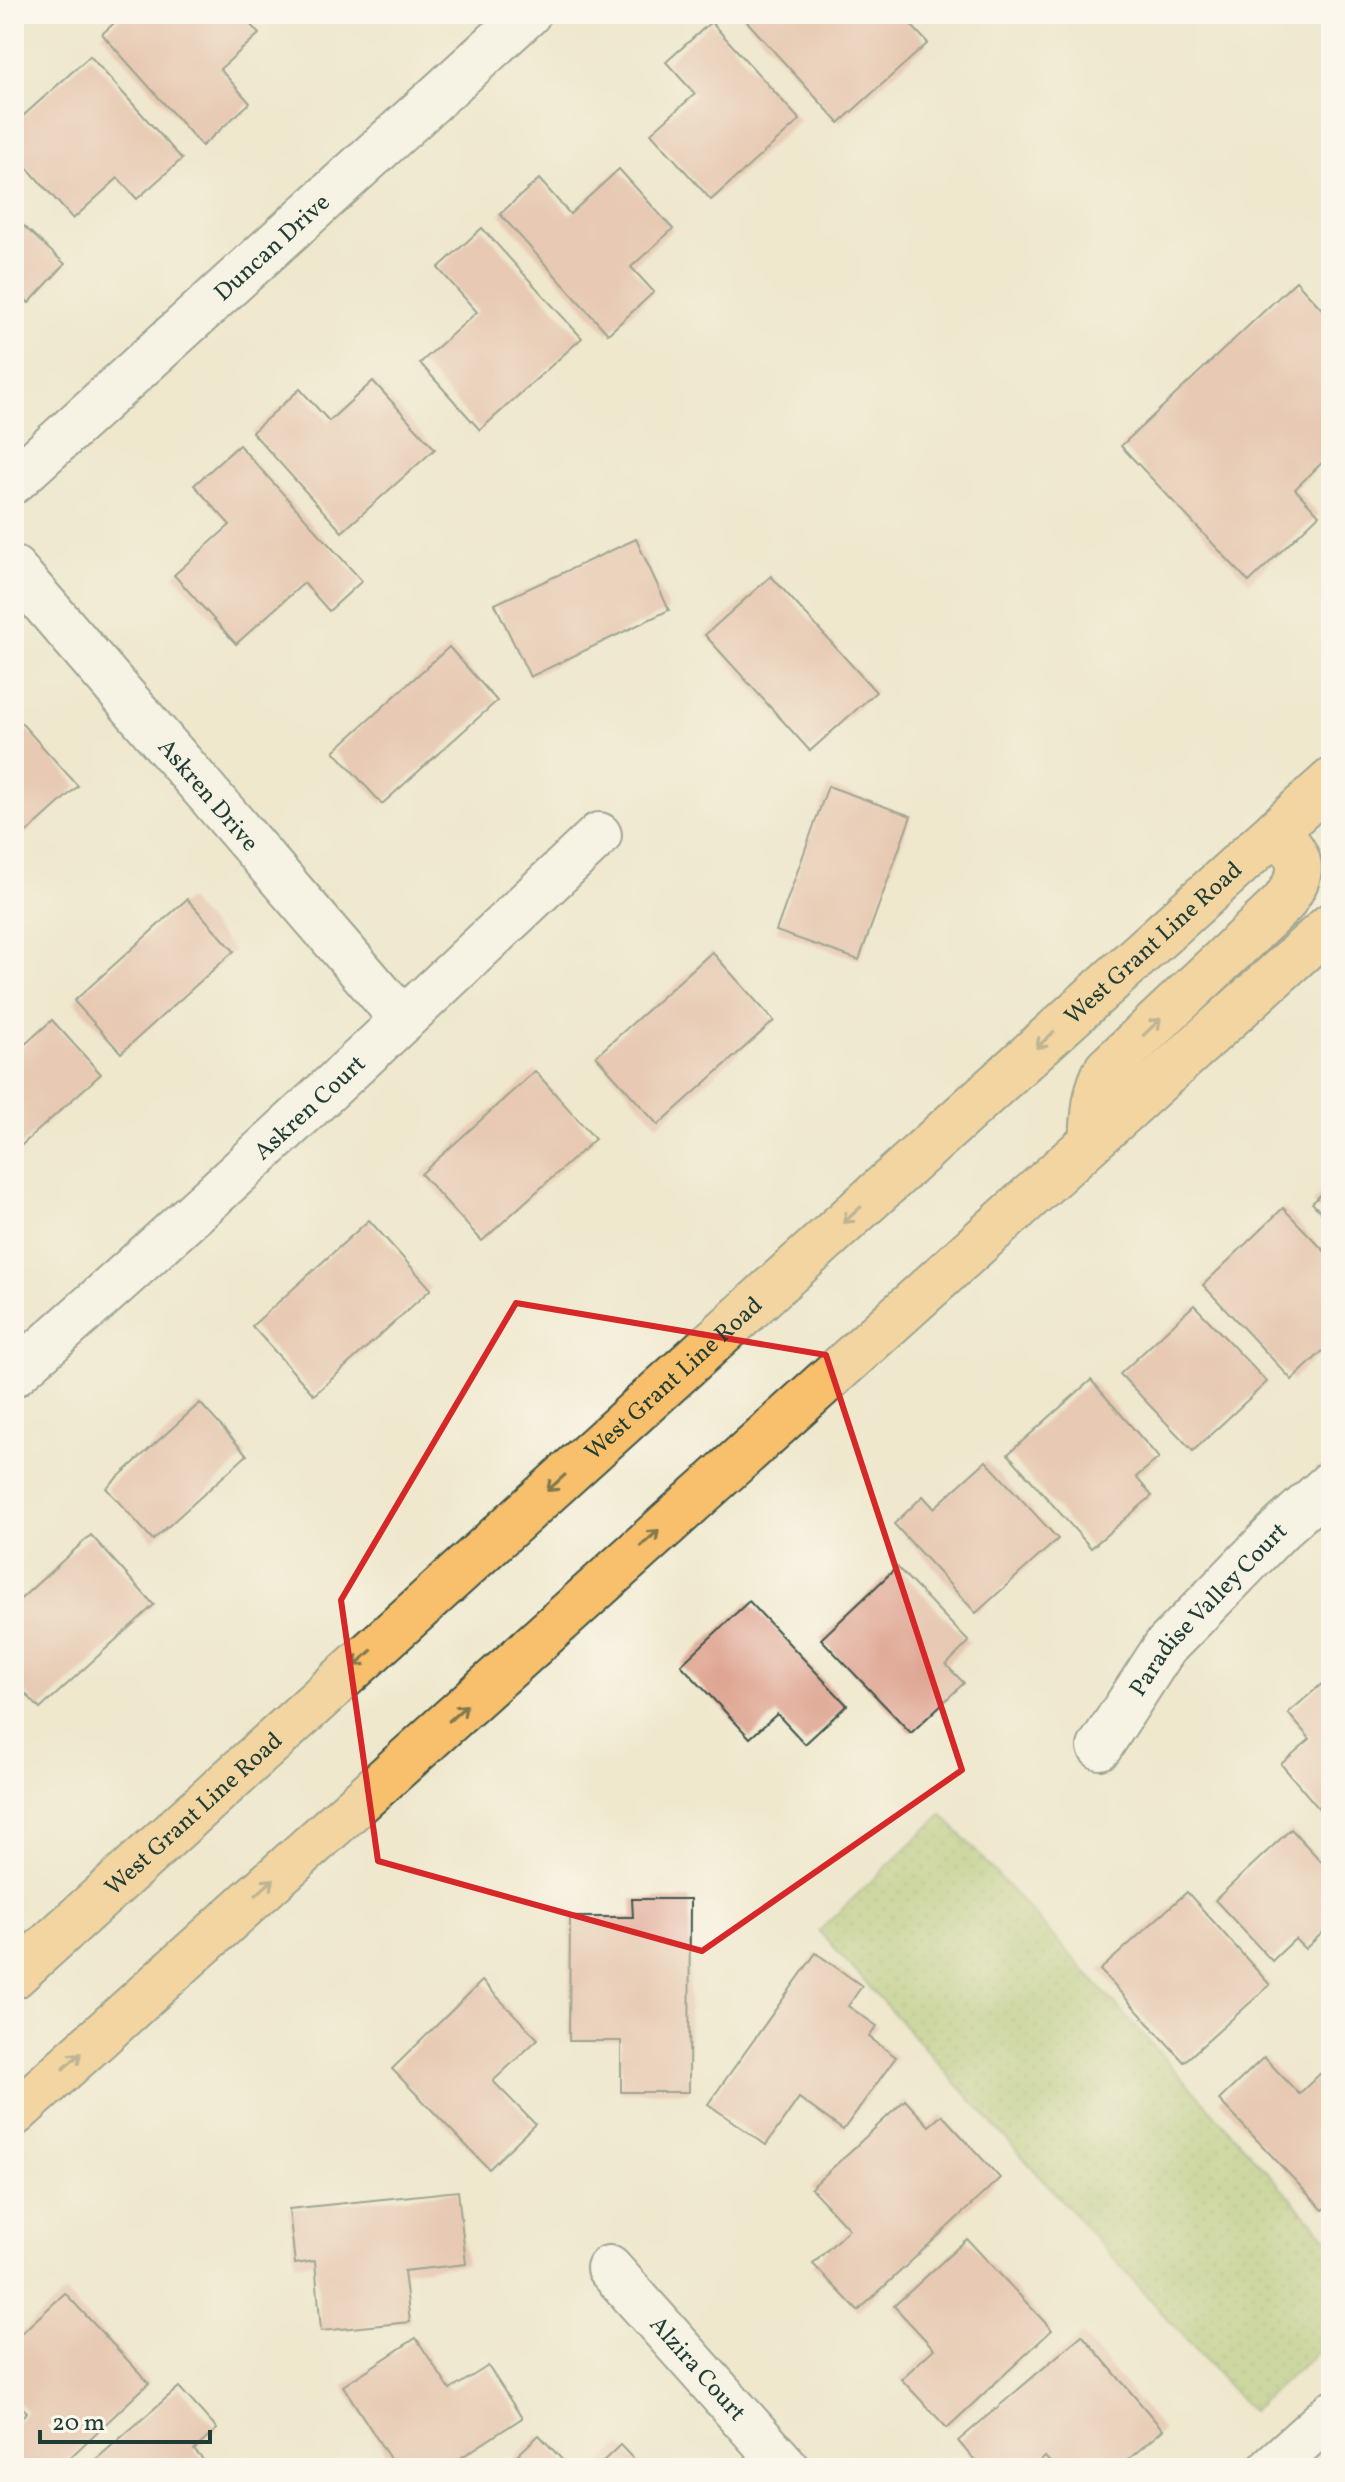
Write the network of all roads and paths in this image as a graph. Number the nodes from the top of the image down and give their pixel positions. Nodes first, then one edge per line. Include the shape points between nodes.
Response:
1 (528, 14) edge
2 (14, 481) edge
3 (14, 569) edge
4 (1331, 781) edge
5 (1277, 830) junction
6 (599, 835) dead end
7 (1331, 925) edge
8 (403, 1020) junction
9 (1092, 1139) junction
10 (14, 1374) edge
11 (1331, 1483) edge
12 (1100, 1747) dead end
13 (14, 1976) edge
14 (14, 2114) edge
15 (609, 2268) dead end
16 (1331, 2414) edge
17 (787, 2468) edge
18 (1271, 2468) edge

1 - 2 street, Duncan Drive
3 - 8 street, Askren Drive
4 - 5 main road, West Grant Line Road
9 -> 5 main road via 1095,1099 1107,1069 1283,903 1297,882 1300,863
5 -> 13 main road, West Grant Line Road
6 - 8 street, Askren Court
7 - 9 main road
8 - 10 street, Askren Court
14 -> 9 main road
11 - 12 street, Paradise Valley Court via 1165,1647
15 - 17 street, Alzira Court
16 - 18 street

